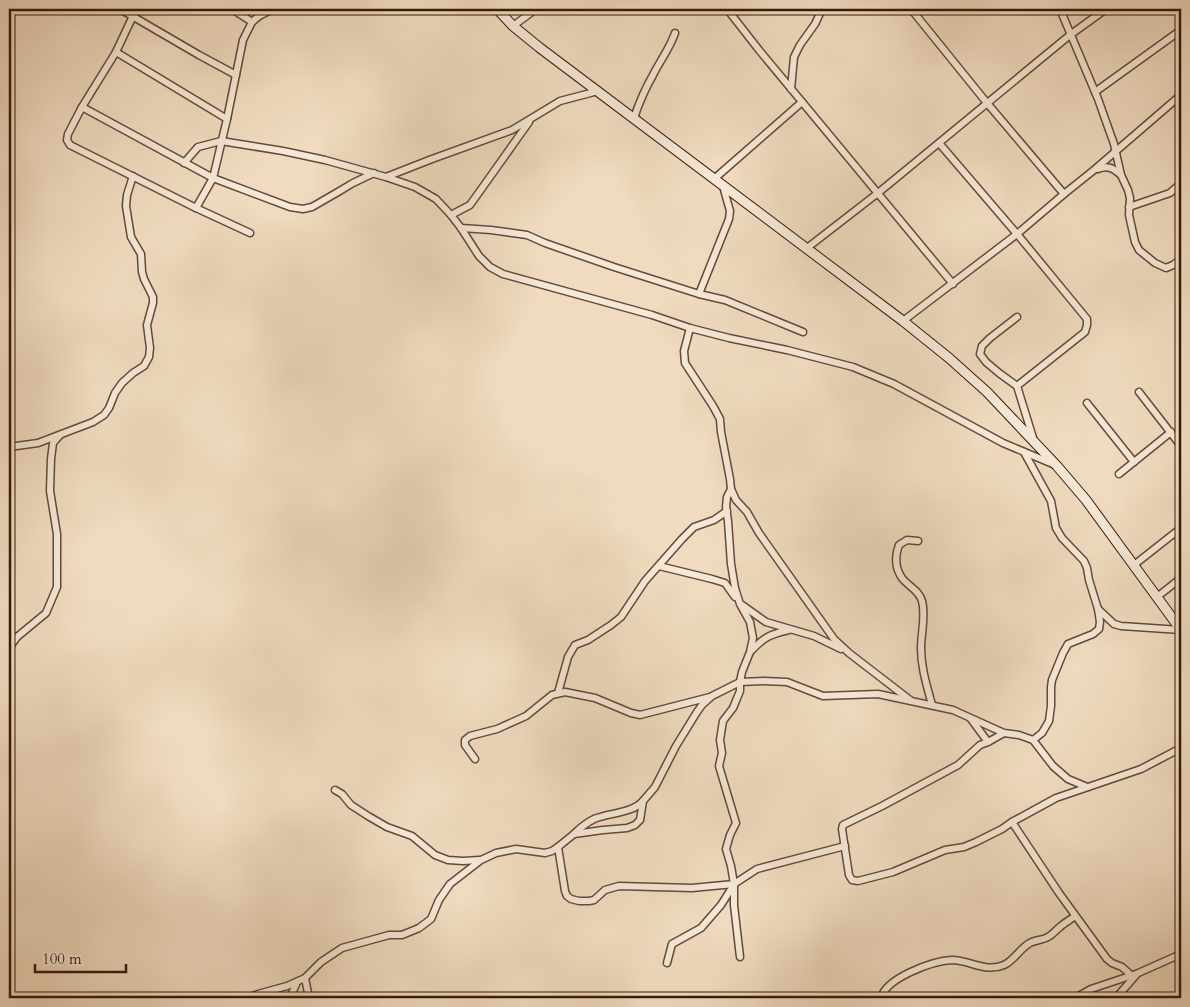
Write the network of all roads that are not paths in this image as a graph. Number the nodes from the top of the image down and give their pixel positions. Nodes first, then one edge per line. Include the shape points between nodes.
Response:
1 (120, 9) edge
2 (139, 9) edge
3 (232, 9) edge
4 (497, 9) edge
5 (536, 9) edge
6 (726, 9) edge
7 (822, 9) edge
8 (912, 9) edge
9 (1060, 9) edge
10 (1106, 9) edge
11 (267, 10) edge
12 (133, 16) junction
13 (252, 22) junction
14 (513, 26) junction
15 (1181, 30) edge
16 (675, 33) dead end
17 (1070, 35) junction
18 (116, 52) junction
19 (236, 75) junction
20 (791, 88) junction
21 (598, 91) junction
22 (1094, 92) junction
23 (1181, 95) edge
24 (802, 102) junction
25 (987, 103) junction
26 (82, 107) junction
27 (532, 118) junction
28 (634, 118) junction
29 (227, 119) junction
30 (221, 141) junction
31 (939, 143) junction
32 (1115, 151) junction
33 (184, 162) junction
34 (1094, 170) junction
35 (374, 173) junction
36 (1121, 175) junction
37 (133, 176) junction
38 (386, 177) junction
39 (214, 178) junction
40 (714, 179) junction
41 (1181, 183) edge
42 (723, 186) junction
43 (878, 194) junction
44 (1064, 194) junction
45 (1130, 207) junction
46 (196, 208) junction
47 (451, 215) junction
48 (461, 228) junction
49 (250, 233) dead end
50 (1017, 234) junction
51 (807, 248) junction
52 (1181, 258) edge
53 (953, 284) junction
54 (699, 294) junction
55 (1017, 317) dead end
56 (903, 321) junction
57 (690, 328) junction
58 (803, 332) dead end
59 (1017, 386) junction
60 (1139, 392) dead end
61 (1087, 403) dead end
62 (1171, 432) junction
63 (61, 434) junction
64 (1034, 442) junction
65 (1181, 446) edge
66 (9, 447) edge
67 (1024, 452) junction
68 (1134, 462) junction
69 (1057, 466) junction
70 (1119, 474) dead end
71 (731, 490) junction
72 (727, 511) junction
73 (1181, 528) edge
74 (918, 541) dead end
75 (1134, 565) junction
76 (659, 566) junction
77 (1181, 578) edge
78 (1157, 597) junction
79 (740, 604) junction
80 (1098, 608) junction
81 (1178, 619) edge
82 (790, 630) junction
83 (1181, 630) edge
84 (9, 648) edge
85 (750, 652) junction
86 (849, 652) junction
87 (740, 682) junction
88 (558, 694) junction
89 (712, 696) junction
90 (911, 701) junction
91 (932, 705) junction
92 (970, 718) junction
93 (1004, 733) junction
94 (1033, 740) junction
95 (988, 742) junction
96 (1181, 748) edge
97 (474, 759) dead end
98 (1087, 787) junction
99 (335, 790) dead end
100 (643, 801) junction
101 (1012, 822) junction
102 (574, 834) junction
103 (845, 846) junction
104 (558, 847) junction
105 (481, 860) junction
106 (734, 884) junction
107 (1075, 916) junction
108 (1181, 954) edge
109 (740, 957) dead end
110 (667, 963) dead end
111 (1134, 975) junction
112 (305, 978) junction
113 (297, 982) junction
114 (247, 998) edge
115 (290, 998) edge
116 (309, 998) edge
117 (881, 998) edge
118 (1075, 998) edge
119 (1116, 998) edge

1 - 12 street
2 - 12 street
3 - 13 street
4 - 14 main road
5 - 14 street
6 - 20 street
7 - 20 street via 794,57
8 - 25 street
9 - 17 street
10 - 17 street
11 - 13 street
12 - 18 street
12 - 19 street
13 - 19 street via 243,40
14 - 21 main road
15 - 22 street
16 - 28 street
17 - 22 street
17 - 25 street
18 - 26 street
18 - 29 street
19 - 29 street
20 - 24 street
21 - 27 street via 560,101
21 - 28 main road
22 - 32 street
23 - 32 street
24 - 40 street
24 - 43 street
25 - 31 street
25 - 44 street
26 - 33 street
26 - 37 street via 68,134 70,145
27 - 38 street via 512,130
27 - 47 street via 470,205
28 - 40 main road
29 - 30 street
30 - 33 street via 198,147
30 - 35 street via 283,151
30 - 39 street
31 - 43 street
31 - 50 street
32 - 34 street
32 - 36 street
33 - 39 street
34 - 36 street via 1110,167
34 - 44 street
35 - 38 street
35 - 39 street via 303,209 290,208
36 - 45 street via 1128,190
37 - 46 street
37 - 63 street via 126,206 131,237 141,254 142,272 153,297 147,325 149,357 144,366 122,383 104,415
38 - 47 street via 415,187 436,200
39 - 46 street
40 - 42 main road
41 - 45 street via 1170,193
42 - 51 main road
42 - 54 street via 730,219
43 - 51 street
43 - 53 street
44 - 50 street
45 - 52 street via 1135,242 1140,250 1166,268
46 - 49 street
47 - 48 street
48 - 54 street via 527,235
48 - 57 street via 479,256 503,274 652,314
50 - 53 street
50 - 59 street via 1087,319 1085,332
51 - 56 main road
53 - 56 street
54 - 58 street via 725,300
55 - 59 street via 990,338 982,346 980,354 992,368
56 - 64 main road via 987,392
57 - 67 street via 853,367 894,384
57 - 71 street via 684,350 685,363 720,419
59 - 64 street
60 - 62 street
61 - 68 street
62 - 65 street
62 - 68 street
63 - 66 street via 38,443
63 - 84 street via 53,444 50,491 57,534 57,587 46,613
64 - 69 main road
67 - 69 street
67 - 80 street via 1051,501 1056,528 1084,561
68 - 70 street
69 - 75 main road
71 - 72 street via 727,497
71 - 86 street via 834,639
72 - 76 street via 694,527
72 - 79 street via 731,564
73 - 75 street
74 - 91 street via 907,540 898,545 895,555 902,578 920,595 923,603 921,649
75 - 78 main road
76 - 79 street via 725,583
76 - 88 street via 621,617 575,645 568,657
77 - 78 street
78 - 81 main road
79 - 82 street via 766,622
79 - 85 street via 750,622 753,638
80 - 83 street via 1114,624 1121,626
80 - 94 street via 1099,629 1068,644 1063,653 1052,680 1049,721
81 - 83 main road
82 - 85 street via 762,640
82 - 86 street via 814,636
85 - 87 street
86 - 90 street
87 - 89 street
87 - 90 street via 787,682 822,696 878,694
87 - 106 street via 733,708 723,721 719,766 736,823 726,850
88 - 89 street via 565,692 595,698 640,715
88 - 97 street via 552,695 526,716 470,736 465,740 465,746
89 - 100 street via 694,716 655,787
90 - 91 street
91 - 92 street
92 - 93 street
92 - 95 street
93 - 94 street
93 - 95 street
94 - 98 street via 1053,766 1068,779
95 - 103 street via 958,765 843,825
96 - 98 street via 1141,769
98 - 101 street via 1056,798
99 - 105 street via 351,805 387,827 412,836 435,855 448,860
100 - 102 street via 636,808 593,820
100 - 102 street via 636,826
101 - 103 street via 964,847 944,850 892,872 858,881 848,875
101 - 107 street
102 - 104 street
103 - 106 street via 757,869
104 - 105 street via 545,853 516,849
104 - 106 street via 567,896 579,901 594,900 605,890 618,886 692,888
105 - 112 street via 450,884 431,919 419,928 402,935 389,935 342,948
106 - 109 street
106 - 110 street via 701,928 672,944
107 - 111 street via 1107,959
107 - 117 street via 1048,937 1029,943 1006,964 995,968 952,960 931,964 912,971 887,987
108 - 111 street
111 - 118 street via 1091,989
111 - 119 street
112 - 113 street
112 - 116 street
113 - 114 street
113 - 115 street

